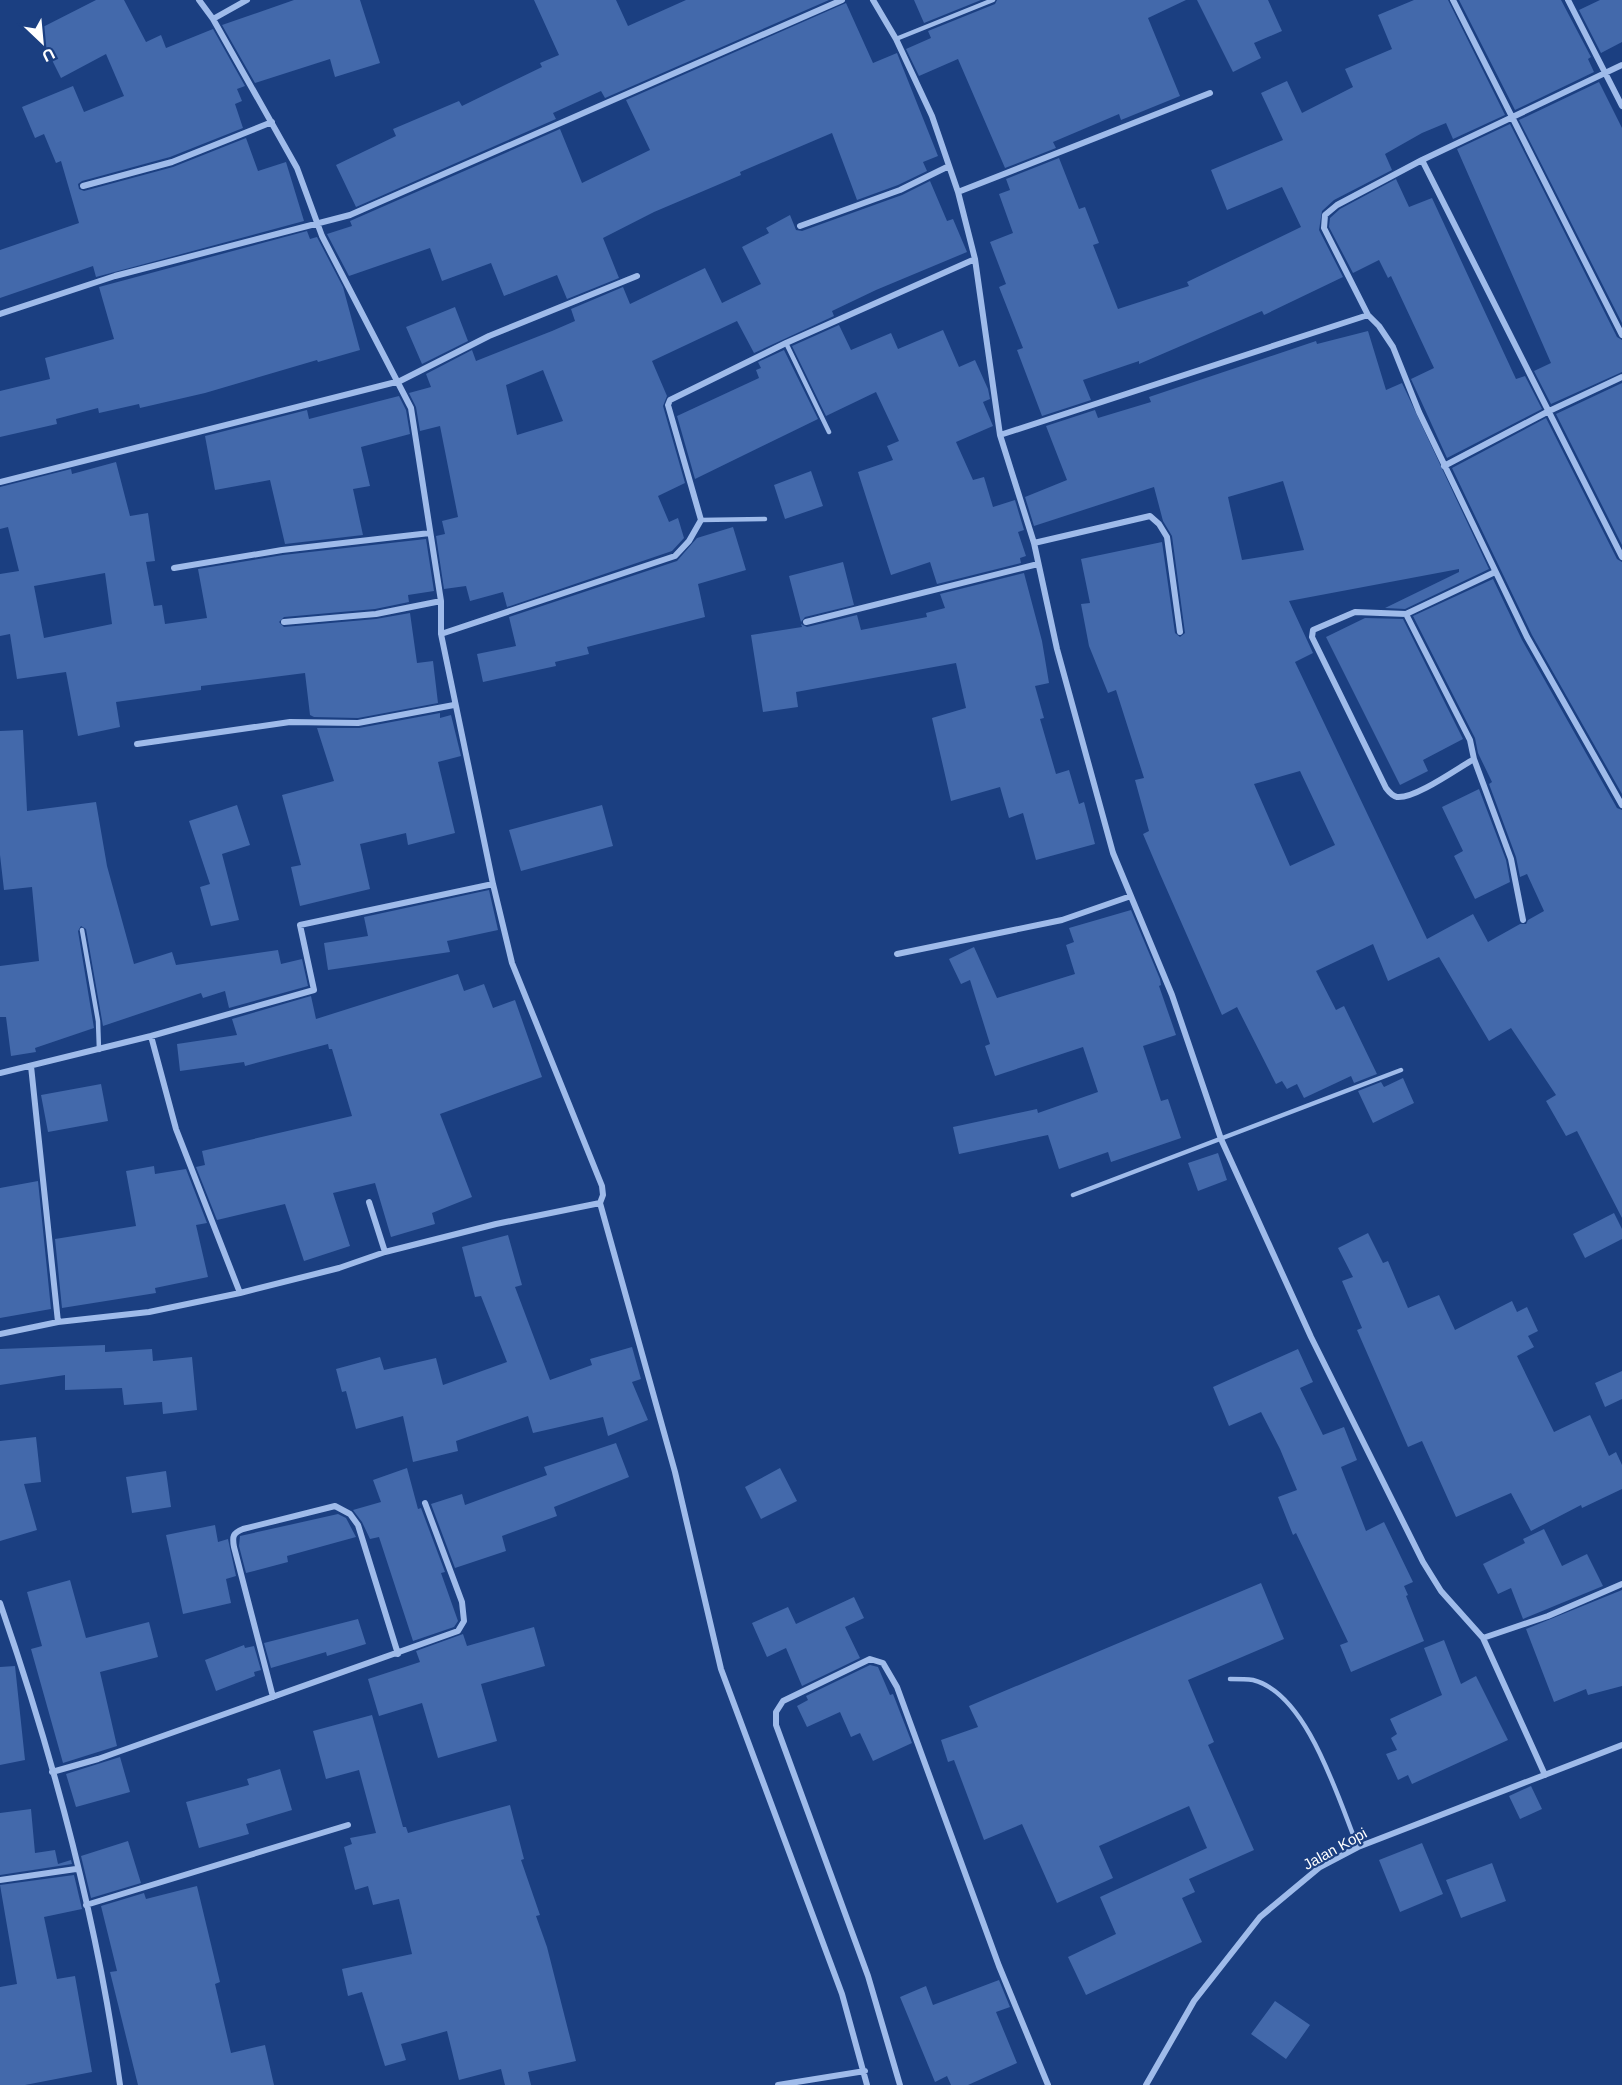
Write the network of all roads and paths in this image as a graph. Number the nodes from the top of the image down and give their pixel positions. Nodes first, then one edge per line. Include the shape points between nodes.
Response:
1 (199, 0) edge
2 (247, 0) edge
3 (842, 0) edge
4 (873, 0) edge
5 (993, 0) edge
6 (1453, 0) edge
7 (1568, 0) edge
8 (213, 19) junction
9 (896, 39) junction
10 (1622, 65) edge
11 (1606, 73) junction
12 (1210, 93) dead end
13 (1622, 106) edge
14 (1514, 116) junction
15 (272, 122) junction
16 (1422, 160) junction
17 (949, 166) junction
18 (83, 186) dead end
19 (958, 192) junction
20 (319, 223) junction
21 (800, 226) dead end
22 (975, 258) junction
23 (637, 276) dead end
24 (0, 314) edge
25 (1368, 315) junction
26 (1622, 335) edge
27 (786, 343) junction
28 (1622, 377) edge
29 (400, 381) junction
30 (1547, 412) junction
31 (829, 432) dead end
32 (1000, 435) junction
33 (1444, 466) junction
34 (0, 482) edge
35 (765, 519) dead end
36 (701, 520) junction
37 (430, 532) junction
38 (1034, 543) junction
39 (1622, 557) edge
40 (1038, 564) junction
41 (174, 568) dead end
42 (1495, 572) junction
43 (441, 601) junction
44 (1406, 614) junction
45 (284, 622) dead end
46 (806, 622) dead end
47 (1180, 633) dead end
48 (441, 634) junction
49 (454, 705) junction
50 (137, 744) dead end
51 (1474, 759) junction
52 (1622, 805) edge
53 (493, 884) junction
54 (1131, 896) junction
55 (1523, 920) dead end
56 (82, 930) dead end
57 (897, 954) dead end
58 (151, 1036) junction
59 (99, 1050) junction
60 (31, 1066) junction
61 (1401, 1070) dead end
62 (0, 1073) edge
63 (1221, 1139) junction
64 (1073, 1195) dead end
65 (369, 1202) dead end
66 (600, 1203) junction
67 (385, 1252) junction
68 (240, 1293) junction
69 (58, 1322) junction
70 (0, 1334) edge
71 (424, 1503) dead end
72 (1622, 1584) edge
73 (0, 1603) edge
74 (1483, 1638) junction
75 (398, 1654) junction
76 (1230, 1679) dead end
77 (273, 1697) junction
78 (1622, 1745) edge
79 (52, 1772) junction
80 (1545, 1775) junction
81 (348, 1825) dead end
82 (1358, 1847) junction
83 (76, 1869) junction
84 (0, 1880) edge
85 (86, 1905) junction
86 (865, 2071) junction
87 (120, 2085) edge
88 (778, 2085) edge
89 (867, 2085) edge
90 (900, 2085) edge
91 (1048, 2085) edge
92 (1146, 2085) edge

1 - 8 street
2 - 8 street
3 - 20 street via 419,187
4 - 9 street
5 - 9 lane
6 - 14 street
7 - 11 street
8 - 15 street
9 - 17 street via 932,116
10 - 11 street
11 - 13 street
11 - 14 street
12 - 19 street
14 - 16 street
14 - 26 street
15 - 18 street via 172,162
15 - 20 street via 297,168
16 - 25 street via 1325,215 1324,228
16 - 30 street
17 - 19 street
17 - 21 street via 900,190
19 - 22 street
20 - 24 street via 115,276
20 - 29 street via 362,316
22 - 27 street
22 - 32 street
23 - 29 street via 489,336
25 - 32 street
25 - 33 street via 1394,347
27 - 31 lane
27 - 36 street via 670,400 668,405
28 - 30 street
29 - 34 street
29 - 37 street via 411,408
30 - 33 street
30 - 39 street
32 - 38 street
33 - 42 street
35 - 36 lane
36 - 48 street via 675,556
37 - 41 street
37 - 43 street
38 - 40 street
38 - 47 street via 1150,516 1167,537
40 - 46 street
40 - 54 street via 1113,853
42 - 44 street
42 - 52 street via 1527,637
43 - 45 street via 376,614
43 - 48 street
44 - 51 street via 1470,740
44 - 51 street via 1355,612 1318,626 1312,637 1392,795 1400,797 1422,789
48 - 49 street
49 - 50 street via 358,723 290,722
49 - 53 street
51 - 55 street via 1511,859
53 - 58 street via 300,925 314,990
53 - 66 street via 512,963 602,1186
54 - 57 street via 1062,920
54 - 63 street via 1172,995
56 - 59 lane via 98,1021
58 - 59 street
58 - 68 street via 176,1129
59 - 60 street
60 - 62 street
60 - 69 street
61 - 63 lane
63 - 64 lane
63 - 74 street via 1311,1337 1423,1562 1441,1591
65 - 67 street
66 - 67 street
66 - 86 street via 675,1472 721,1670 842,1994
67 - 68 street
68 - 69 street via 149,1312
69 - 70 street
71 - 75 street via 462,1602 464,1622 452,1634
72 - 74 street via 1548,1616
73 - 79 street
74 - 80 street
75 - 77 street
75 - 77 street via 358,1525 350,1514 336,1506 243,1529 232,1538
76 - 82 lane via 1252,1680 1270,1688 1305,1724
77 - 79 street
78 - 80 street, Jalan Kopi
79 - 83 street
80 - 82 street, Jalan Kopi
81 - 85 street
82 - 92 street, Jalan Kopi via 1320,1867 1260,1917 1194,2001
83 - 84 street
83 - 85 street
85 - 87 street
86 - 88 street
86 - 89 street
90 - 91 street via 868,1976 776,1725 776,1712 783,1701 870,1659 883,1663 897,1687 999,1966

